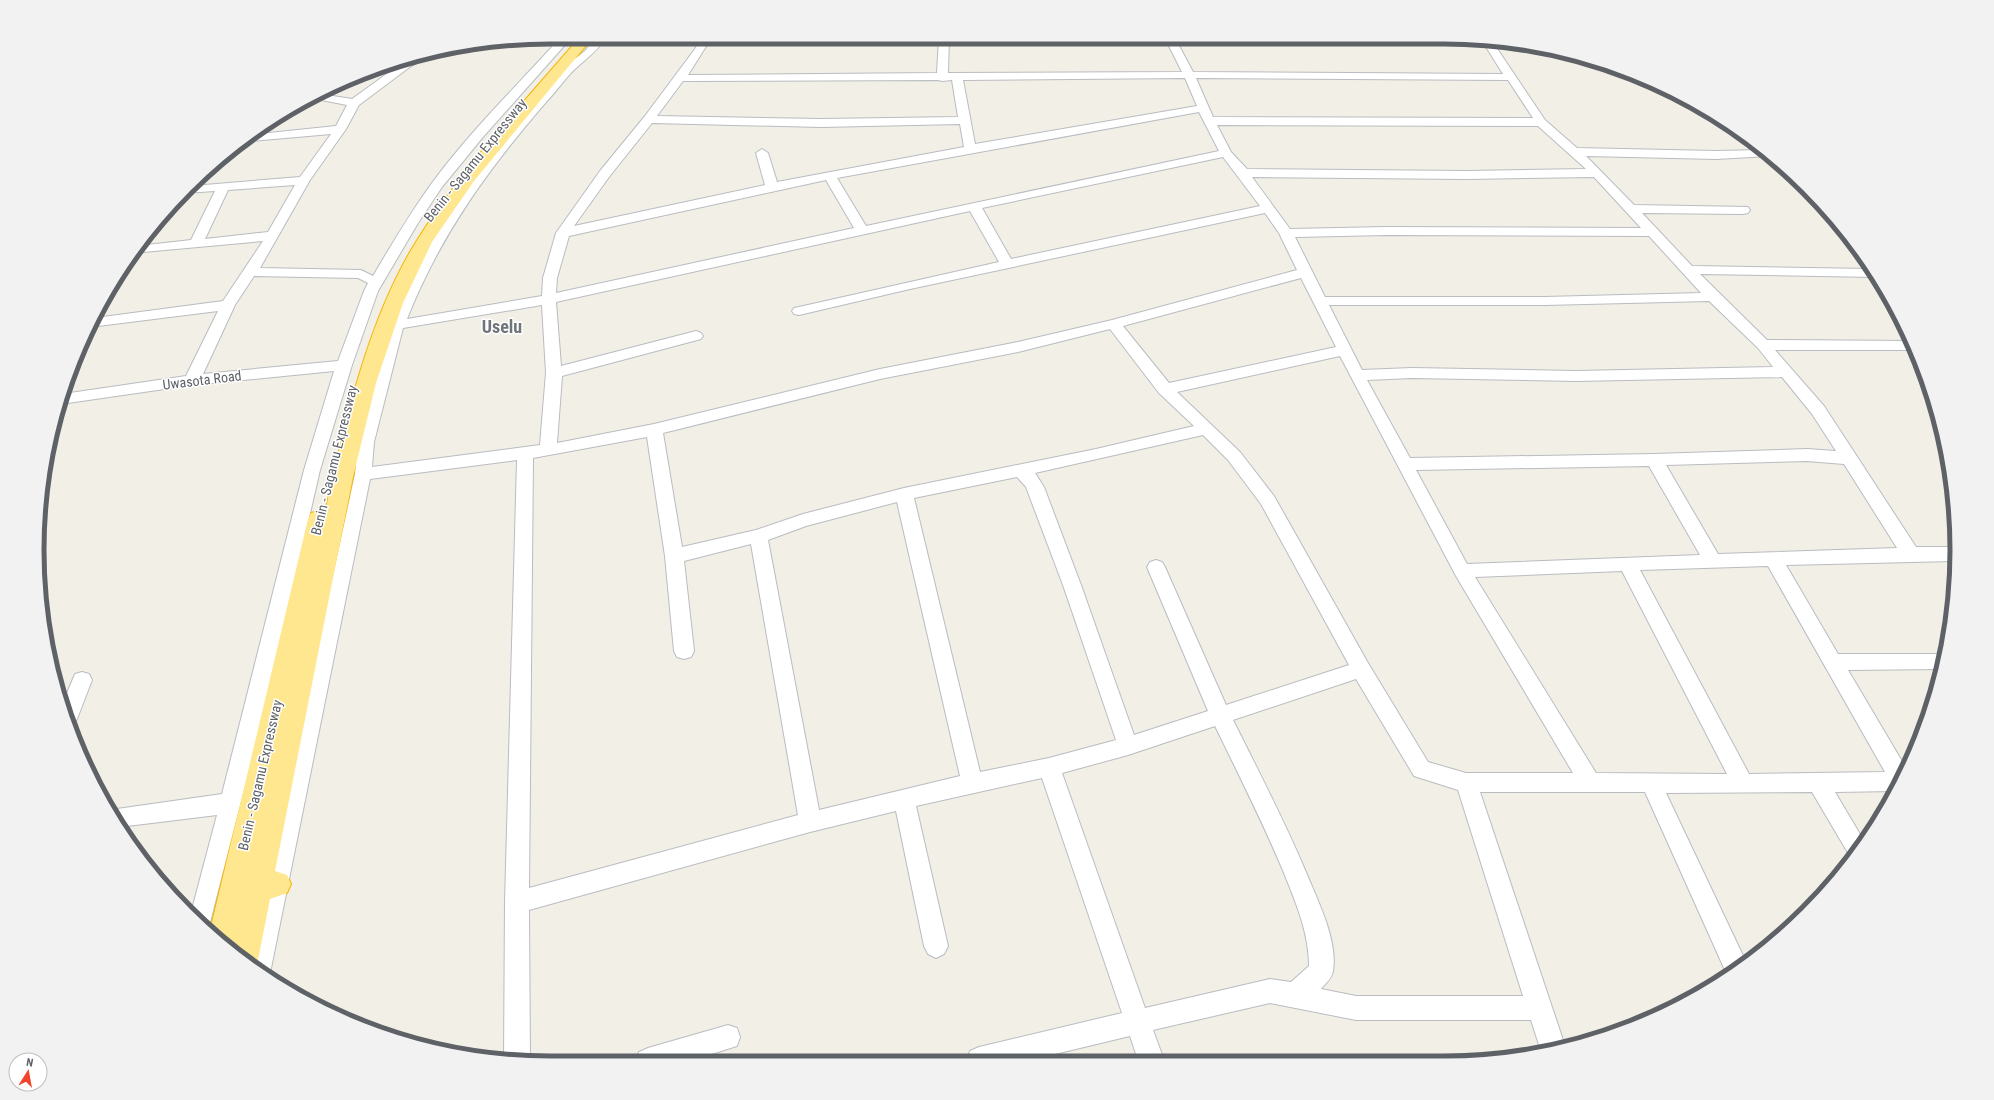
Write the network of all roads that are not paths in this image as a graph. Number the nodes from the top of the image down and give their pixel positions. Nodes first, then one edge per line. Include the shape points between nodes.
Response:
1 (559, 44) edge
2 (581, 44) edge
3 (596, 44) edge
4 (703, 44) edge
5 (944, 44) edge
6 (1173, 44) edge
7 (1490, 46) edge
8 (394, 69) edge
9 (1189, 75) junction
10 (1511, 76) junction
11 (678, 78) junction
12 (942, 78) junction
13 (957, 78) junction
14 (527, 87) junction
15 (323, 97) edge
16 (354, 103) junction
17 (1204, 108) junction
18 (649, 119) junction
19 (964, 120) junction
20 (1208, 121) junction
21 (1541, 122) junction
22 (340, 129) junction
23 (257, 138) edge
24 (970, 148) junction
25 (1573, 152) junction
26 (762, 153) dead end
27 (1226, 153) junction
28 (1757, 153) edge
29 (1243, 173) junction
30 (1597, 173) junction
31 (829, 175) junction
32 (304, 180) junction
33 (224, 186) junction
34 (772, 187) junction
35 (195, 189) edge
36 (974, 206) junction
37 (1268, 208) junction
38 (1631, 209) junction
39 (1743, 210) dead end
40 (862, 231) junction
41 (1653, 232) junction
42 (563, 233) junction
43 (1286, 233) junction
44 (273, 236) junction
45 (196, 244) junction
46 (144, 249) edge
47 (1008, 265) junction
48 (1689, 270) junction
49 (251, 272) junction
50 (1306, 272) junction
51 (1867, 273) edge
52 (377, 281) junction
53 (1713, 297) junction
54 (549, 299) junction
55 (1319, 301) junction
56 (228, 305) junction
57 (799, 311) dead end
58 (98, 322) edge
59 (1114, 324) junction
60 (396, 325) junction
61 (696, 336) dead end
62 (1763, 345) junction
63 (1907, 346) edge
64 (1345, 350) junction
65 (344, 365) junction
66 (1785, 372) junction
67 (554, 373) junction
68 (1357, 375) junction
69 (192, 380) junction
70 (1165, 389) junction
71 (68, 398) edge
72 (1206, 429) junction
73 (654, 430) junction
74 (548, 450) junction
75 (525, 453) junction
76 (1848, 458) junction
77 (1654, 460) junction
78 (1405, 464) junction
79 (1021, 471) junction
80 (363, 474) junction
81 (904, 494) junction
82 (758, 536) junction
83 (1910, 553) junction
84 (1950, 554) edge
85 (674, 556) junction
86 (1773, 559) junction
87 (1713, 561) junction
88 (1627, 564) junction
89 (1156, 567) dead end
90 (1462, 571) junction
91 (684, 651) dead end
92 (1937, 661) edge
93 (1834, 662) junction
94 (1361, 669) junction
95 (82, 680) dead end
96 (70, 711) edge
97 (1220, 715) junction
98 (1128, 746) junction
99 (1049, 767) junction
100 (1897, 775) edge
101 (1895, 780) edge
102 (1590, 782) junction
103 (972, 783) junction
104 (1466, 783) junction
105 (1651, 783) junction
106 (1818, 783) junction
107 (1743, 784) junction
108 (904, 799) junction
109 (230, 803) junction
110 (121, 817) edge
111 (810, 822) junction
112 (1854, 845) edge
113 (267, 886) junction
114 (516, 902) junction
115 (201, 917) edge
116 (223, 936) edge
117 (936, 946) dead end
118 (245, 953) edge
119 (1734, 964) edge
120 (261, 965) edge
121 (1294, 995) junction
122 (1540, 1008) junction
123 (1137, 1023) junction
124 (728, 1037) dead end
125 (1551, 1044) edge
126 (517, 1055) edge
127 (667, 1056) edge
128 (996, 1056) edge
129 (1149, 1056) edge

1 - 14 highway, Benin - Sagamu Expressway
2 - 113 highway via 468,178 424,242 408,270 394,303 366,382 343,477
3 - 60 street via 571,67 502,146 446,225 414,282
4 - 11 street
5 - 12 street
6 - 9 street
7 - 10 street
8 - 16 street
9 - 10 street
9 - 13 street
9 - 17 street
10 - 21 street
11 - 12 street
11 - 18 street
12 - 13 street
13 - 19 street
14 - 52 street via 437,185
14 - 116 highway, Benin - Sagamu Expressway via 428,215 368,333 340,428
15 - 16 street
16 - 22 street
17 - 20 street
17 - 24 street
18 - 19 street via 821,123
18 - 42 street via 604,174
19 - 24 street
20 - 21 street
20 - 27 street
21 - 25 street
22 - 23 street
22 - 32 street
24 - 31 street
25 - 28 street
25 - 30 street
26 - 34 street
27 - 29 street
27 - 36 street
29 - 30 street
29 - 37 street
30 - 38 street
31 - 34 street
31 - 40 street
32 - 33 street
32 - 44 street
33 - 35 street
33 - 45 street
34 - 42 street
36 - 40 street
36 - 47 street
37 - 43 street
37 - 47 street
38 - 39 street
38 - 41 street
40 - 54 street
41 - 43 street
41 - 48 street
42 - 54 street via 550,278
43 - 50 street
44 - 45 street
44 - 49 street
45 - 46 street
47 - 57 street
48 - 51 street
48 - 53 street
49 - 52 street via 361,274
49 - 56 street
50 - 55 street
50 - 59 street
52 - 65 street
53 - 55 street via 1537,301
53 - 62 street
54 - 60 street
54 - 67 street
55 - 64 street
56 - 58 street
56 - 69 street
59 - 70 street
59 - 73 street via 1018,347 880,374
60 - 80 street via 366,442
61 - 67 street
62 - 63 street
62 - 66 street
64 - 68 street
64 - 70 street
65 - 69 street, Uwasota Road
65 - 109 street via 312,470
66 - 68 street via 1576,376 1412,373
66 - 76 street via 1818,410
67 - 74 street
68 - 78 street
69 - 71 street, Uwasota Road
70 - 72 street
72 - 79 street
72 - 94 street via 1234,456 1268,500
73 - 74 street
73 - 85 street
74 - 75 street
75 - 80 street
75 - 114 street
76 - 77 street via 1807,455
76 - 83 street
77 - 78 street
77 - 87 street
78 - 90 street
79 - 81 street
79 - 98 street via 1030,478 1035,487 1072,584
80 - 113 street
81 - 82 street via 803,520
81 - 103 street
82 - 85 street
82 - 111 street
83 - 84 street
83 - 86 street
85 - 91 street
86 - 87 street
86 - 93 street
87 - 88 street
88 - 90 street
88 - 107 street
89 - 97 street
90 - 102 street
92 - 93 street
93 - 100 street
94 - 97 street
94 - 104 street via 1421,769
95 - 96 street
97 - 98 street
97 - 121 street via 1276,826 1313,916 1321,950 1321,971
98 - 99 street
99 - 103 street
99 - 123 street
101 - 106 street
102 - 104 street
102 - 105 street
103 - 108 street
104 - 122 street
105 - 107 street
105 - 119 street
106 - 107 street
106 - 112 street
108 - 111 street
108 - 117 street
109 - 110 street
109 - 115 street
111 - 114 street
113 - 118 highway
113 - 120 street
114 - 126 street
121 - 122 street via 1356,1008
121 - 123 street via 1270,991
122 - 125 street
123 - 128 street
123 - 129 street
124 - 127 street

